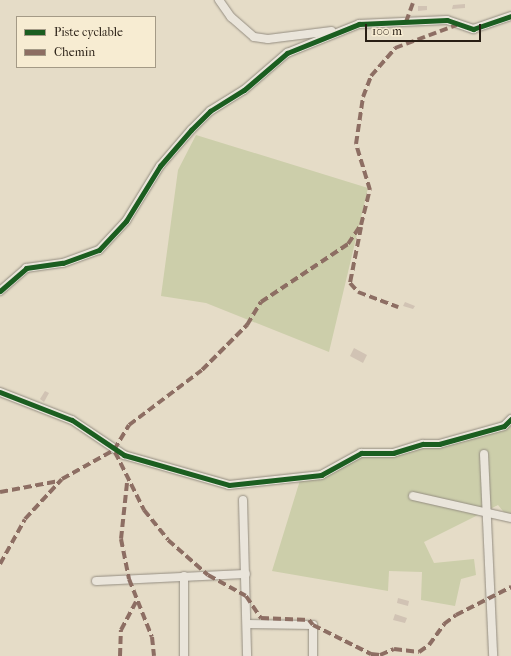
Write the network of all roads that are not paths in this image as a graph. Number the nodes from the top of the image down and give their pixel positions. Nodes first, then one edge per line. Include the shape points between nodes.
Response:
1 (219, 0) edge
2 (511, 16) edge
3 (341, 30) junction
4 (0, 291) edge
5 (0, 392) edge
6 (511, 419) edge
7 (484, 454) dead end
8 (413, 496) dead end
9 (243, 500) dead end
10 (487, 513) junction
11 (511, 518) edge
12 (246, 574) junction
13 (184, 576) junction
14 (96, 581) dead end
15 (247, 624) junction
16 (184, 656) edge
17 (247, 656) edge
18 (314, 656) edge
19 (493, 656) edge

1 - 3 street via 231,17 254,37 268,39
2 - 3 street via 473,29 447,20 359,24
3 - 4 street via 287,53 244,90 210,111 160,166 126,221 99,250 63,263 26,268
5 - 6 street via 72,420 124,455 229,485 321,475 361,453 393,453 423,444 439,444 504,426
7 - 10 street
8 - 10 street
9 - 12 street
10 - 11 street
10 - 19 street
12 - 13 street
12 - 15 street
13 - 14 street
13 - 16 street
15 - 17 street
15 - 18 street via 313,625

